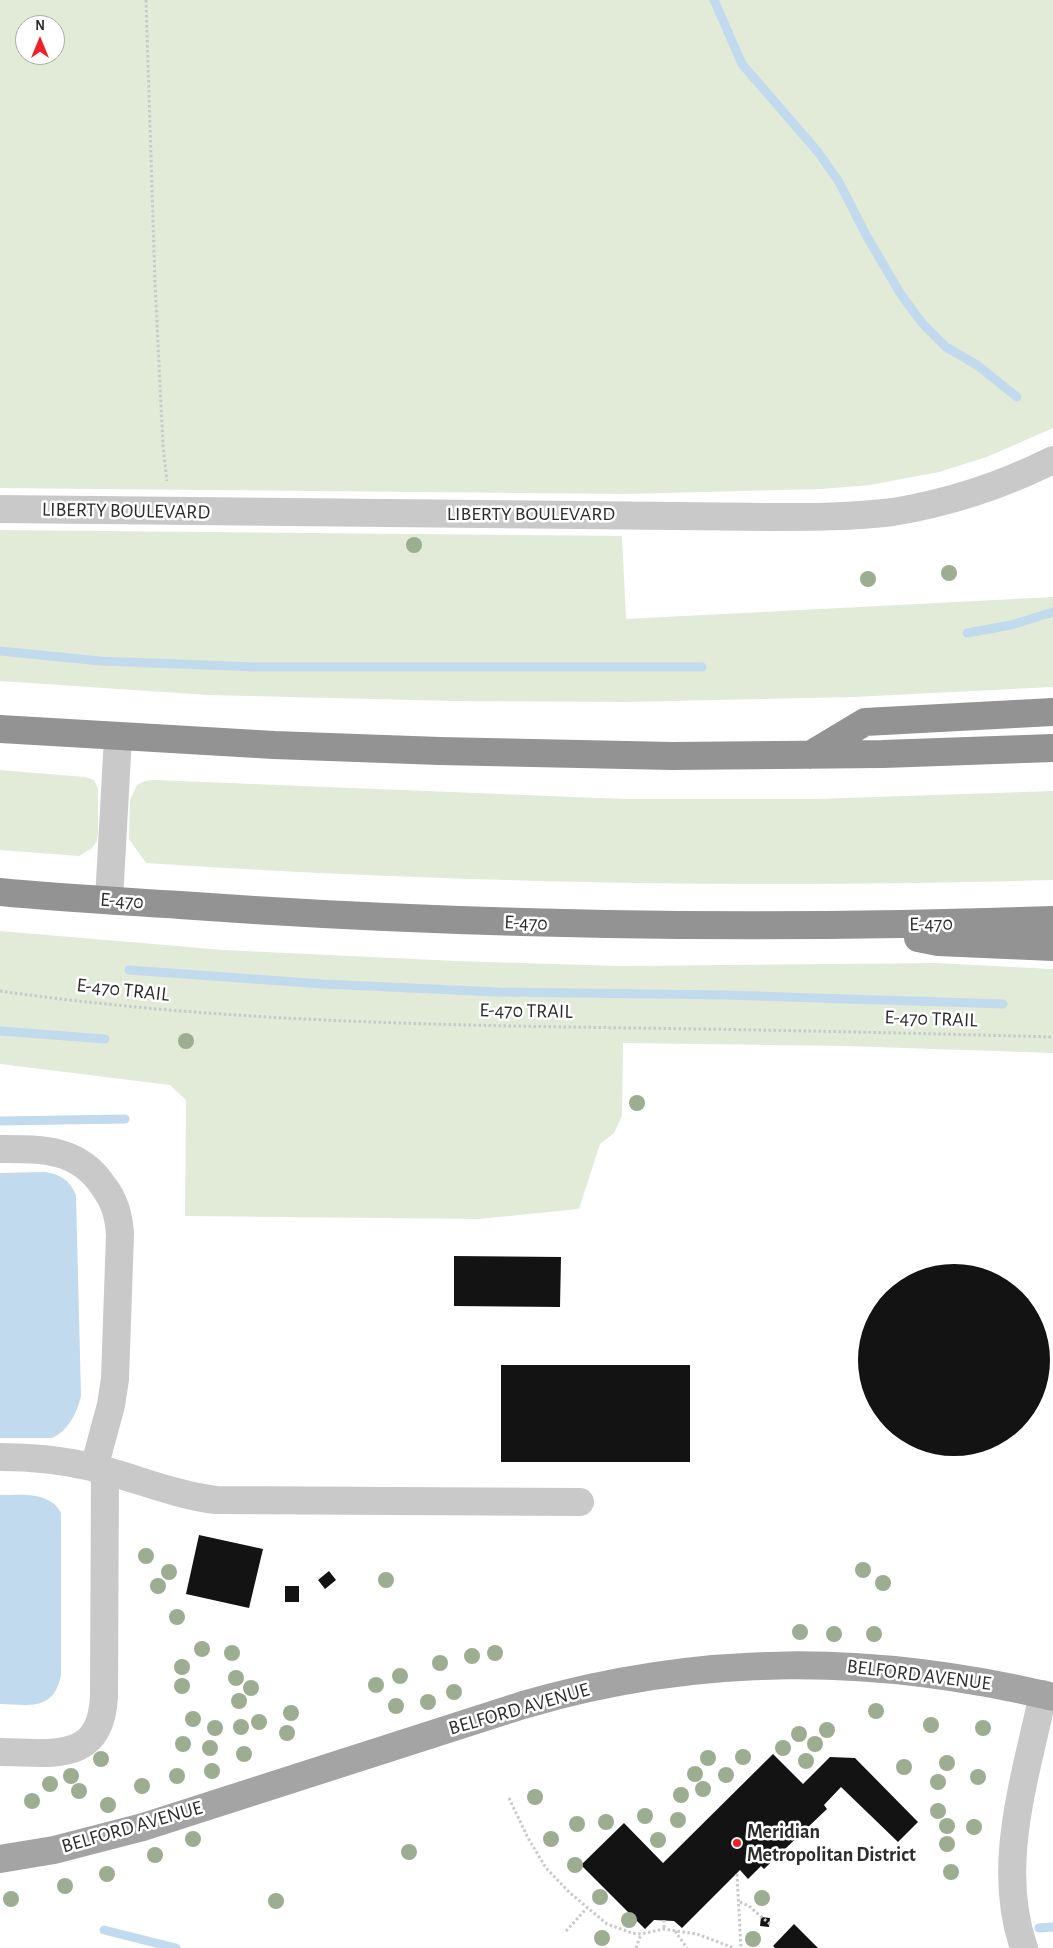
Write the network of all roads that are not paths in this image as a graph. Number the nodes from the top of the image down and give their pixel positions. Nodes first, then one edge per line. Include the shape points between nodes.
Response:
1 (1053, 460) edge
2 (0, 510) edge
3 (1053, 712) edge
4 (0, 729) edge
5 (118, 737) junction
6 (1053, 748) edge
7 (810, 755) junction
8 (0, 892) edge
9 (109, 900) junction
10 (1053, 920) edge
11 (858, 925) junction
12 (1053, 947) edge
13 (0, 1149) edge
14 (0, 1458) edge
15 (100, 1470) junction
16 (580, 1502) dead end
17 (1048, 1695) edge
18 (0, 1752) edge
19 (0, 1859) edge
20 (1024, 1948) edge

1 - 2 street, LIBERTY BOULEVARD via 958,497 854,516
3 - 7 highway via 865,722
4 - 5 highway
5 - 7 highway via 440,751
5 - 9 street
6 - 7 highway
8 - 9 highway, E-470
9 - 11 highway, E-470 via 314,914 537,924
10 - 11 highway, E-470
11 - 12 highway via 938,942
13 - 15 street via 39,1149 79,1161 101,1181 118,1214 115,1379
14 - 15 street via 54,1460
15 - 16 street via 216,1500
15 - 18 street via 104,1696 99,1724 84,1745 73,1750
17 - 19 main road, BELFORD AVENUE via 958,1677 839,1665 743,1666 650,1676 523,1705 143,1827 54,1850
17 - 20 street via 1017,1818 1012,1852 1013,1903

